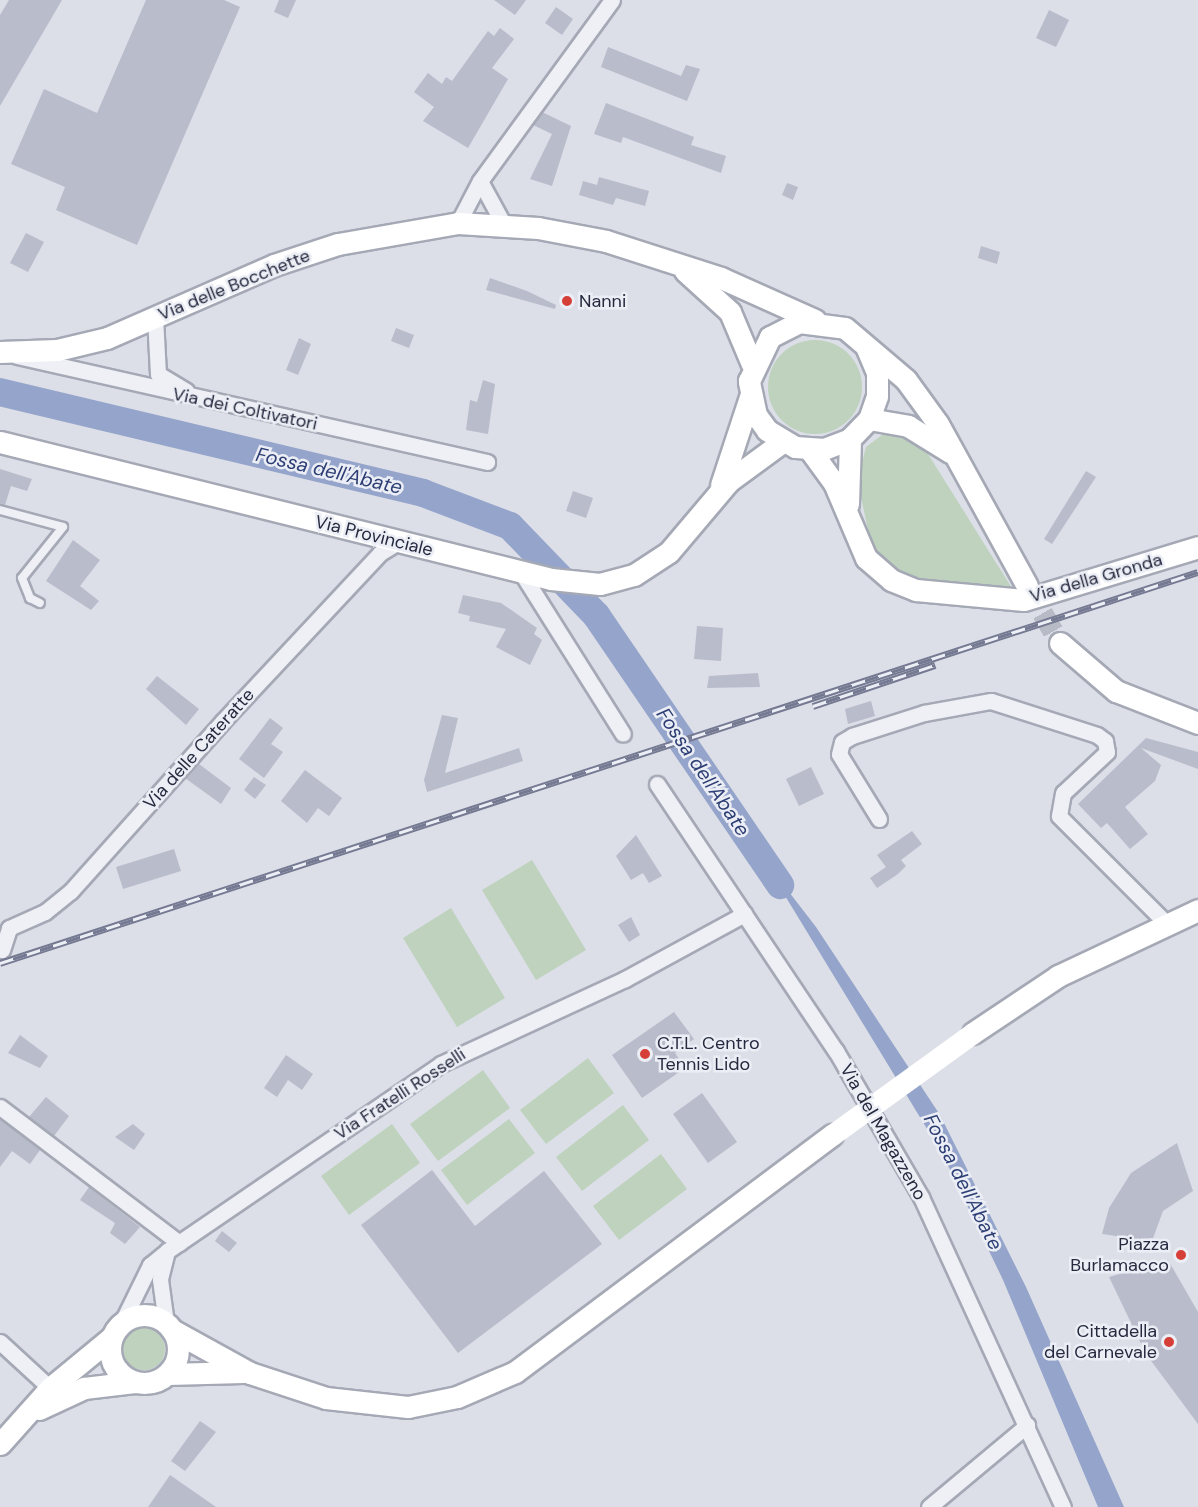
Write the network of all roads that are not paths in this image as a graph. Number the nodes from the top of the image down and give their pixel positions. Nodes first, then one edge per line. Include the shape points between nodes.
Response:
1 (612, 0) edge
2 (480, 181) junction
3 (458, 223) junction
4 (504, 225) junction
5 (680, 266) junction
6 (155, 317) junction
7 (815, 320) junction
8 (867, 349) junction
9 (1, 353) edge
10 (752, 364) junction
11 (750, 397) junction
12 (199, 399) junction
13 (869, 419) junction
14 (850, 439) junction
15 (0, 442) edge
16 (782, 442) junction
17 (810, 450) junction
18 (950, 452) junction
19 (487, 462) dead end
20 (718, 492) junction
21 (0, 510) edge
22 (848, 519) junction
23 (398, 542) junction
24 (1198, 547) edge
25 (521, 572) junction
26 (1027, 586) tunnel mouth
27 (40, 603) dead end
28 (1060, 643) tunnel mouth
29 (1198, 723) edge
30 (623, 734) dead end
31 (657, 784) dead end
32 (879, 819) dead end
33 (1198, 910) edge
34 (744, 914) junction
35 (1166, 923) junction
36 (2, 950) dead end
37 (0, 1107) edge
38 (173, 1247) junction
39 (169, 1327) junction
40 (117, 1330) junction
41 (0, 1342) edge
42 (250, 1372) junction
43 (168, 1374) junction
44 (135, 1382) junction
45 (50, 1388) junction
46 (25, 1417) junction
47 (1027, 1425) junction
48 (0, 1444) edge
49 (929, 1507) edge
50 (1063, 1507) edge

1 - 2 street
2 - 3 street
2 - 4 street
3 - 4 street, Via delle Bocchette
3 - 6 street, Via delle Bocchette via 338,244 274,265
4 - 5 street, Via delle Bocchette via 606,241
5 - 7 street, Via delle Bocchette via 788,304
5 - 10 street, Via delle Bocchette via 730,312
6 - 9 street, Via delle Bocchette via 107,338 57,350
6 - 12 street via 158,374
7 - 8 street via 845,328
7 - 10 street via 777,332
8 - 13 street via 878,384
8 - 18 street via 906,380 938,424
9 - 12 street, Via dei Coltivatori
10 - 11 street
11 - 16 street via 761,423
11 - 20 street, Via Provinciale via 738,448
12 - 19 street, Via dei Coltivatori
13 - 14 street
13 - 18 street via 924,432
14 - 17 street
14 - 22 street, Via della Gronda
15 - 23 street, Via Provinciale
16 - 17 street
16 - 20 street, Via Provinciale
17 - 22 street, Via della Gronda via 834,483
18 - 26 street
20 - 25 street, Via Provinciale via 669,552 634,575 600,584
21 - 27 lane via 63,527 22,578 30,598
22 - 24 street, Via della Gronda via 866,558 891,580 932,594 987,600 1036,598
23 - 25 street, Via Provinciale
23 - 36 street, Via delle Cateratte via 381,554 222,722 70,891 45,912 9,928
25 - 30 street
28 - 29 street via 1116,691
31 - 34 street, Via del Magazzeno
32 - 35 street via 839,754 842,742 852,736 924,713 991,701 1097,735 1105,741 1107,752 1063,793 1059,816
33 - 35 street
34 - 38 street, Via Fratelli Rosselli via 625,978 441,1064
34 - 47 street, Via del Magazzeno via 836,1051 921,1197
35 - 42 street, bridge via 1058,976 973,1033 490,1385 408,1407 326,1398
37 - 38 street
38 - 39 street via 160,1279
38 - 40 street, Via Fratelli Rosselli via 150,1265
39 - 40 street via 149,1315
39 - 42 street
39 - 43 street via 178,1353
40 - 44 street via 116,1370
40 - 45 street, Via Fratelli Rosselli
41 - 45 street
42 - 43 street
43 - 44 street
44 - 46 street, Via Fratelli Rosselli via 84,1388
45 - 46 street, Via Fratelli Rosselli
46 - 48 street, Via Fratelli Rosselli
47 - 49 street
47 - 50 street, Via del Magazzeno

